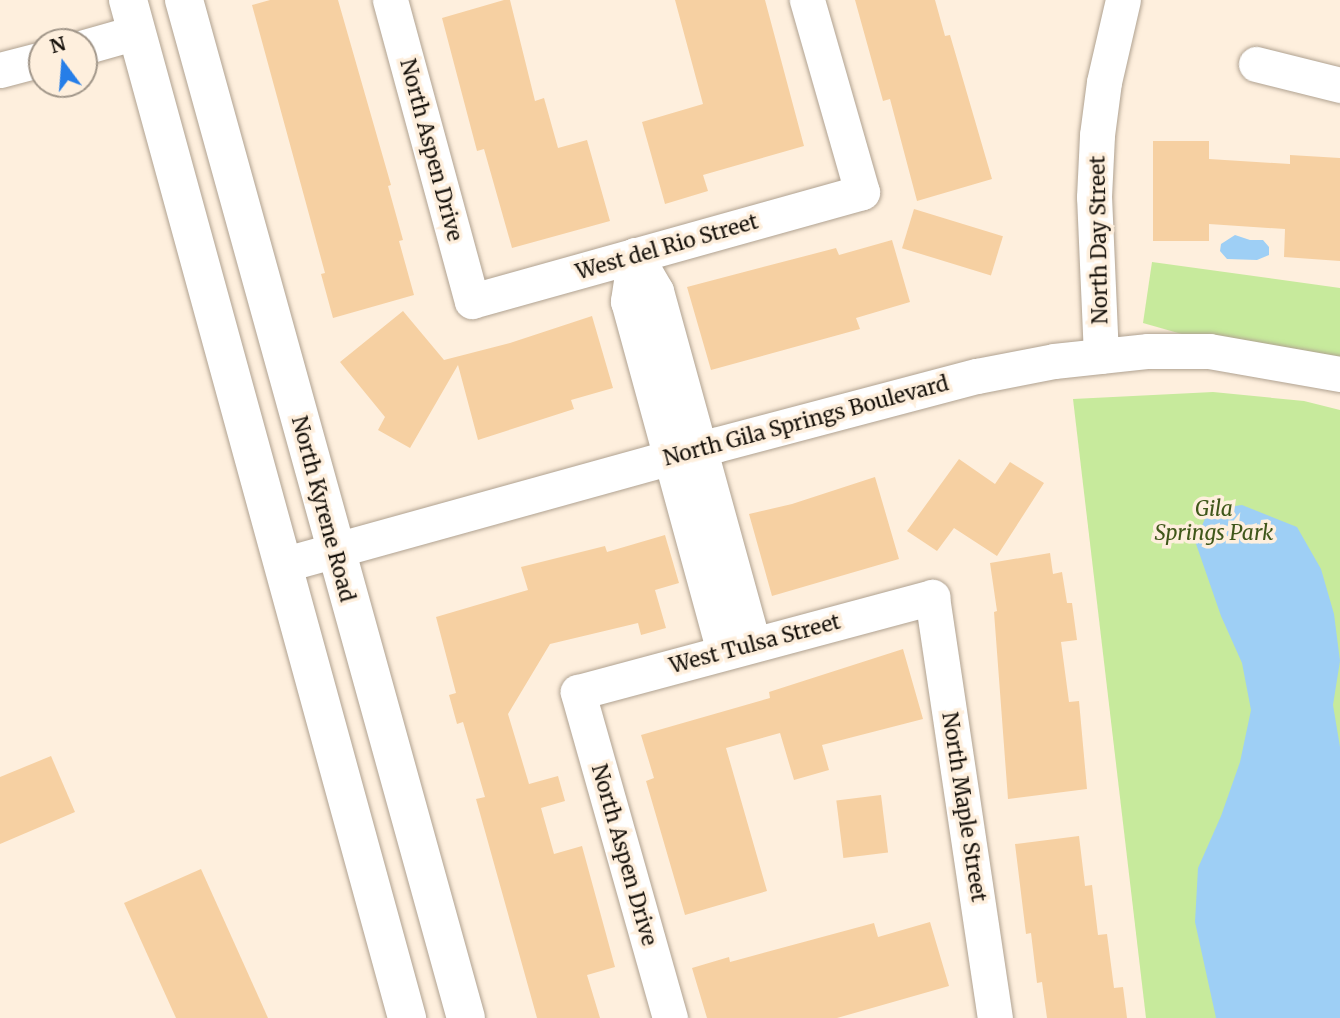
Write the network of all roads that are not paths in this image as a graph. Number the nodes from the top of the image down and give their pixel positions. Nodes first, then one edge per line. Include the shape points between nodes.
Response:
1 (184, 0) edge
2 (390, 0) edge
3 (807, 0) edge
4 (1123, 0) edge
5 (133, 16) edge
6 (98, 38) edge
7 (28, 63) edge
8 (1256, 64) dead end
9 (0, 70) edge
10 (1340, 85) edge
11 (635, 256) junction
12 (472, 300) joint
13 (1101, 356) junction
14 (1340, 374) edge
15 (683, 454) junction
16 (335, 551) junction
17 (282, 565) junction
18 (932, 597) joint
19 (738, 648) junction
20 (578, 692) joint
21 (407, 1018) edge
22 (466, 1018) edge
23 (670, 1018) edge
24 (995, 1018) edge

1 - 16 main road, North Kyrene Road
2 - 12 street, North Aspen Drive
3 - 11 street, West del Rio Street via 862,192
4 - 13 street, North Day Street via 1097,135 1094,197
5 - 6 street
5 - 17 main road
7 - 9 street
8 - 10 street
11 - 12 street, West del Rio Street
11 - 15 street via 628,300
13 - 14 street, North Gila Springs Boulevard via 1209,351
13 - 15 street, North Gila Springs Boulevard via 977,376
15 - 16 street, North Gila Springs Boulevard
15 - 19 street
16 - 17 street, North Gila Springs Boulevard
16 - 22 main road, North Kyrene Road
17 - 21 main road
18 - 19 street, West Tulsa Street
18 - 24 street, North Maple Street
19 - 20 street, West Tulsa Street
20 - 23 street, North Aspen Drive

